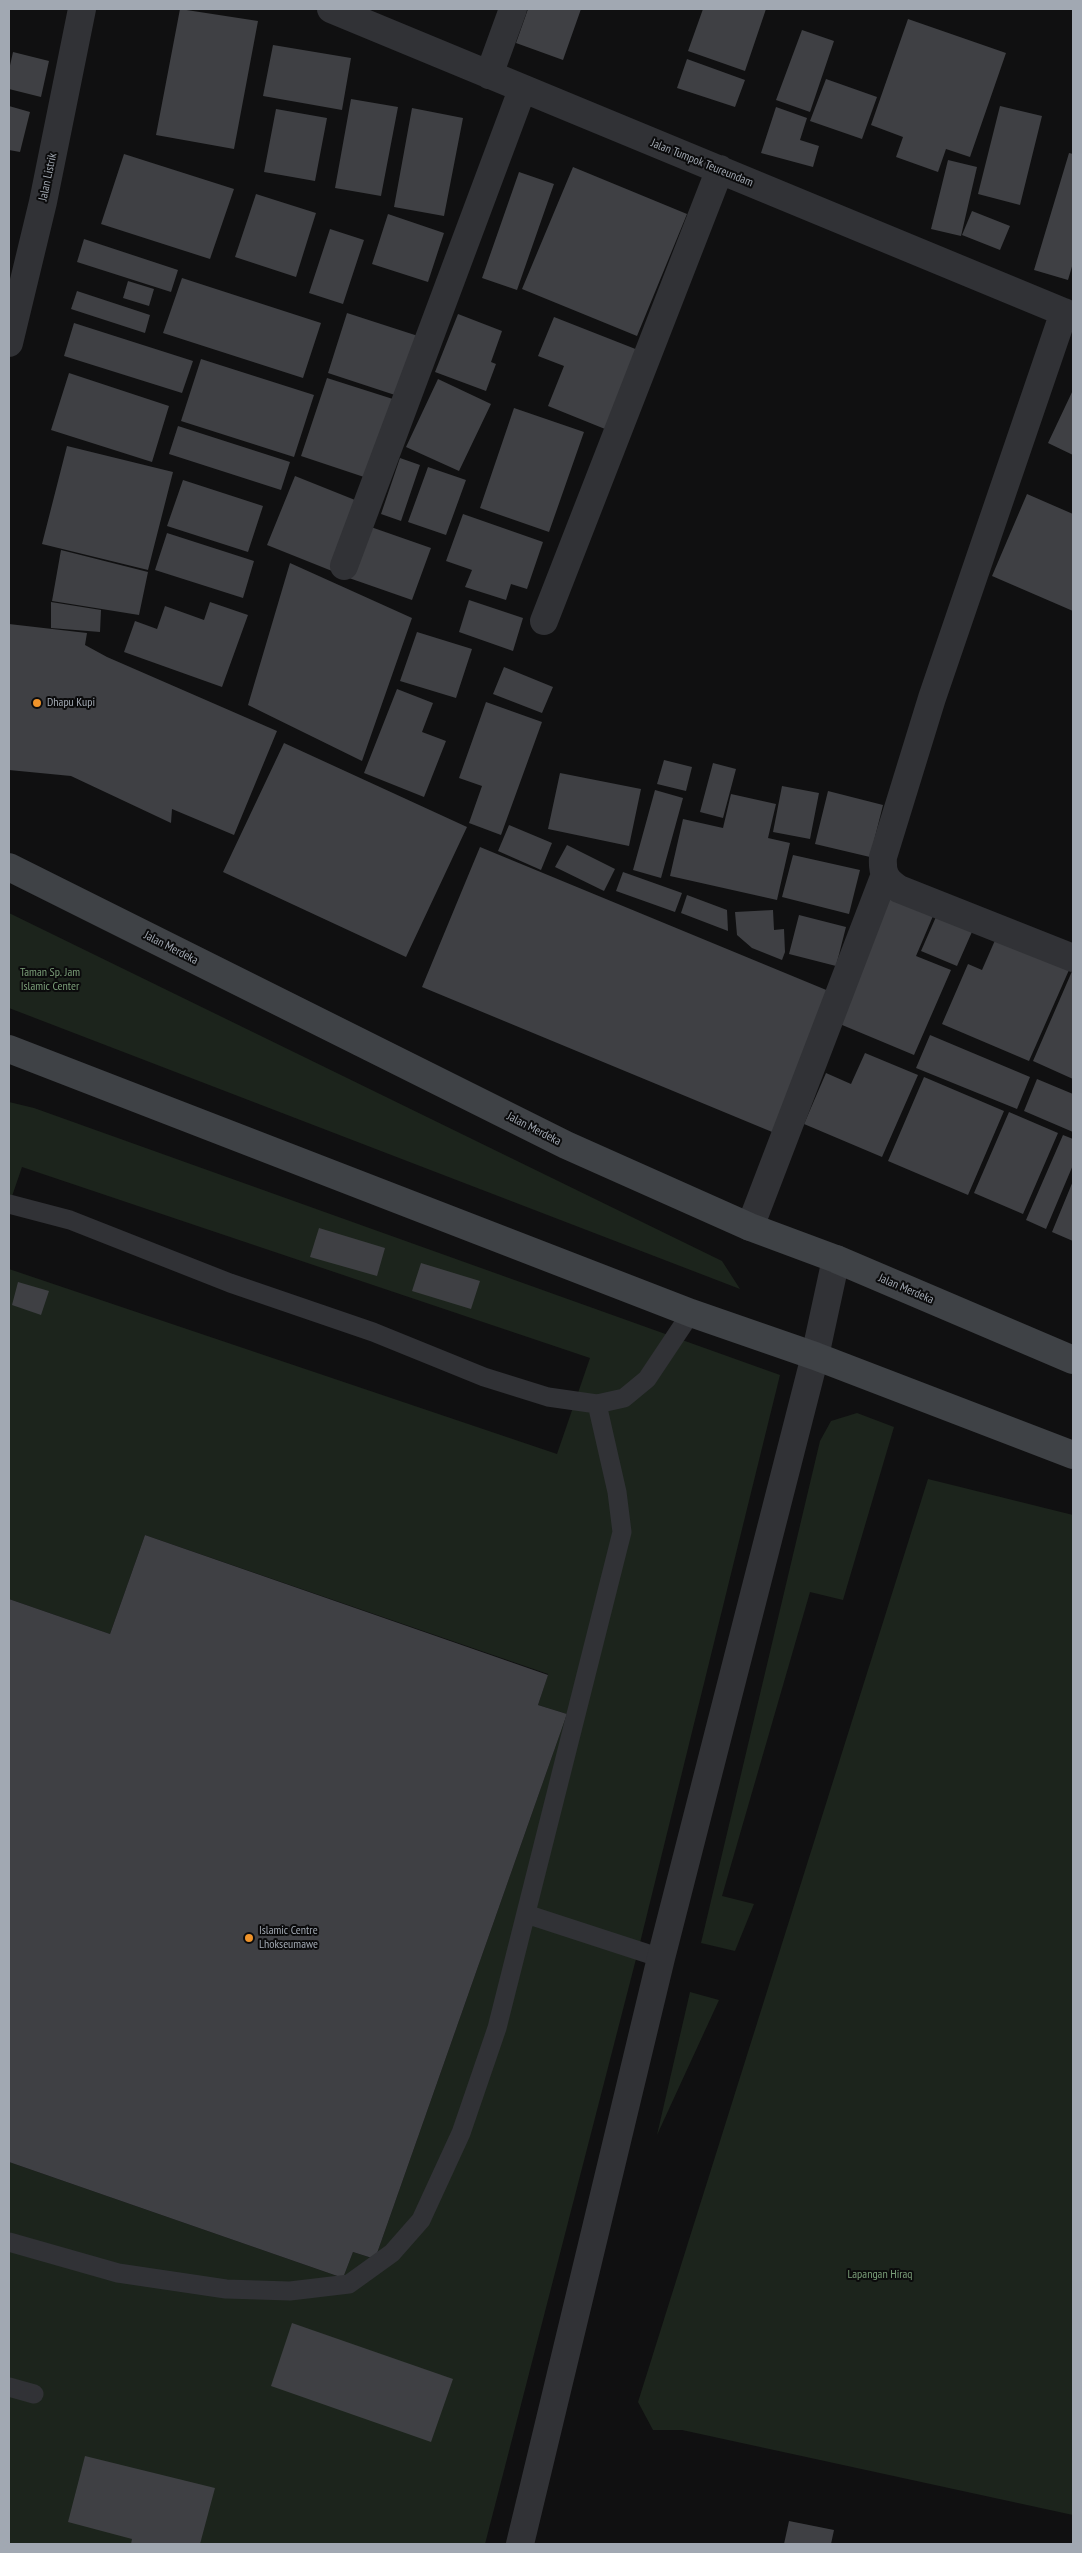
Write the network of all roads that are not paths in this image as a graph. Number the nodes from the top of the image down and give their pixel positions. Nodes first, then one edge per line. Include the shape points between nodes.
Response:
1 (82, 9) edge
2 (331, 9) edge
3 (512, 9) edge
4 (489, 75) junction
5 (522, 90) junction
6 (720, 170) junction
7 (1069, 314) edge
8 (9, 343) edge
9 (344, 566) dead end
10 (544, 621) dead end
11 (9, 867) edge
12 (884, 877) junction
13 (1073, 958) edge
14 (9, 1049) edge
15 (9, 1070) edge
16 (73, 1074) junction
17 (9, 1204) edge
18 (750, 1227) junction
19 (836, 1259) junction
20 (691, 1313) junction
21 (815, 1356) junction
22 (1073, 1360) edge
23 (597, 1404) junction
24 (1073, 1455) edge
25 (526, 1914) junction
26 (661, 1958) junction
27 (9, 2242) edge
28 (9, 2387) edge
29 (34, 2394) dead end
30 (520, 2544) edge

1 - 8 street, Jalan Listrik via 43,202
2 - 4 street, Jalan Tumpok Teureundam
3 - 4 street
4 - 5 street, Jalan Tumpok Teureundam
5 - 6 street, Jalan Tumpok Teureundam
5 - 9 street
6 - 7 street, Jalan Tumpok Teureundam
6 - 10 street
7 - 12 street via 932,698 883,857
11 - 18 main road, Jalan Merdeka via 566,1145
12 - 13 street via 899,889
12 - 18 street
14 - 16 main road
15 - 16 main road
16 - 20 main road
17 - 23 lane via 70,1220 230,1283 373,1332 484,1377 548,1397
18 - 19 main road, Jalan Merdeka
19 - 21 street
19 - 22 main road, Jalan Merdeka
20 - 21 main road
20 - 23 lane via 647,1379 624,1398
21 - 24 main road
21 - 26 street
23 - 25 lane via 617,1492 622,1532
25 - 26 lane
25 - 27 lane via 498,2028 461,2133 421,2220 392,2252 349,2284 290,2291 226,2289 118,2273
26 - 30 street
28 - 29 lane

